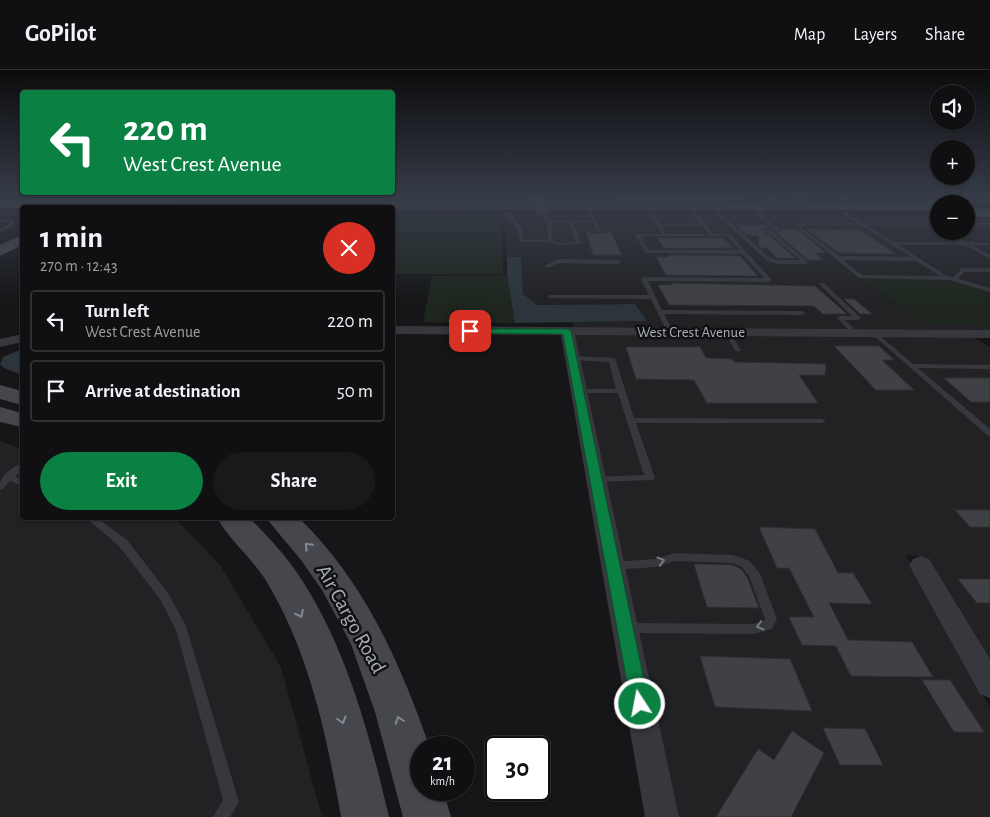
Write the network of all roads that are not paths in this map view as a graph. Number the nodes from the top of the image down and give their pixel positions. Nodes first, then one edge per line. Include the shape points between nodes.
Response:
1 (15, 233) edge
2 (522, 233) edge
3 (548, 233) edge
4 (575, 233) edge
5 (740, 233) edge
6 (771, 233) edge
7 (806, 233) edge
8 (876, 233) edge
9 (665, 235) joint
10 (713, 235) joint
11 (20, 240) edge
12 (958, 240) edge
13 (0, 241) edge
14 (550, 241) junction
15 (893, 243) junction
16 (965, 244) junction
17 (990, 244) edge
18 (0, 251) edge
19 (648, 252) joint
20 (744, 252) junction
21 (990, 257) edge
22 (838, 258) junction
23 (917, 259) junction
24 (618, 262) dead end
25 (547, 266) dead end
26 (990, 270) edge
27 (953, 278) junction
28 (822, 284) dead end
29 (990, 290) edge
30 (550, 297) dead end
31 (653, 298) junction
32 (660, 312) junction
33 (802, 313) dead end
34 (395, 330) edge
35 (567, 331) junction
36 (670, 332) junction
37 (727, 332) junction
38 (855, 333) junction
39 (874, 333) junction
40 (974, 334) junction
41 (990, 334) edge
42 (20, 338) edge
43 (0, 343) edge
44 (990, 343) edge
45 (738, 350) dead end
46 (572, 358) junction
47 (912, 366) junction
48 (990, 367) edge
49 (578, 390) junction
50 (621, 391) junction
51 (0, 392) edge
52 (20, 397) edge
53 (0, 414) edge
54 (20, 419) edge
55 (631, 420) junction
56 (822, 421) dead end
57 (990, 433) edge
58 (20, 468) edge
59 (8, 477) junction
60 (596, 479) junction
61 (20, 482) edge
62 (0, 487) edge
63 (94, 520) edge
64 (234, 520) edge
65 (283, 520) edge
66 (921, 565) dead end
67 (612, 566) junction
68 (625, 628) junction
69 (990, 685) edge
70 (221, 817) edge
71 (365, 817) edge
72 (428, 817) edge
73 (662, 817) edge

1 - 13 street
2 - 14 lane via 522,241
3 - 14 lane
4 - 14 lane via 579,243
5 - 6 lane via 768,259 804,262
7 - 22 lane
8 - 15 lane
9 - 10 lane
9 - 19 lane via 638,235
10 - 20 lane via 728,235
11 - 18 street
12 - 16 lane
15 - 16 lane
15 - 23 lane
16 - 17 lane
16 - 21 lane
19 - 20 lane
20 - 31 lane via 769,280 644,279
22 - 23 lane
22 - 27 lane via 861,277
23 - 27 lane via 943,276
24 - 25 lane via 558,262
26 - 27 lane via 962,270
27 - 29 lane
28 - 38 lane via 858,318 840,318
30 - 31 lane
31 - 32 lane
32 - 33 lane
32 - 36 lane
34 - 35 street, West Crest Avenue
35 - 36 street, West Crest Avenue
35 - 46 street
36 - 37 street, West Crest Avenue
37 - 38 street, West Crest Avenue
37 - 45 lane
38 - 39 street, West Crest Avenue
39 - 40 street, West Crest Avenue
39 - 47 lane
40 - 41 street, West Crest Avenue
40 - 44 street
42 - 43 street
46 - 49 street
46 - 50 lane via 612,360
47 - 48 lane
47 - 57 lane
49 - 50 lane
49 - 60 street
50 - 55 lane
51 - 52 street
53 - 54 street
55 - 56 lane
55 - 60 lane via 650,478
58 - 59 lane
59 - 61 lane
59 - 62 lane
60 - 67 street
63 - 70 lane via 123,543 164,596 182,630 230,802
64 -> 71 street via 279,573 312,637 333,689 357,773
72 -> 65 street, Air Cargo Road via 408,748 373,650 330,575 312,550
66 - 69 street
67 - 68 street
67 -> 68 lane via 655,564 675,557 732,559 746,564 754,574 771,619 768,625 754,629
68 - 73 street

